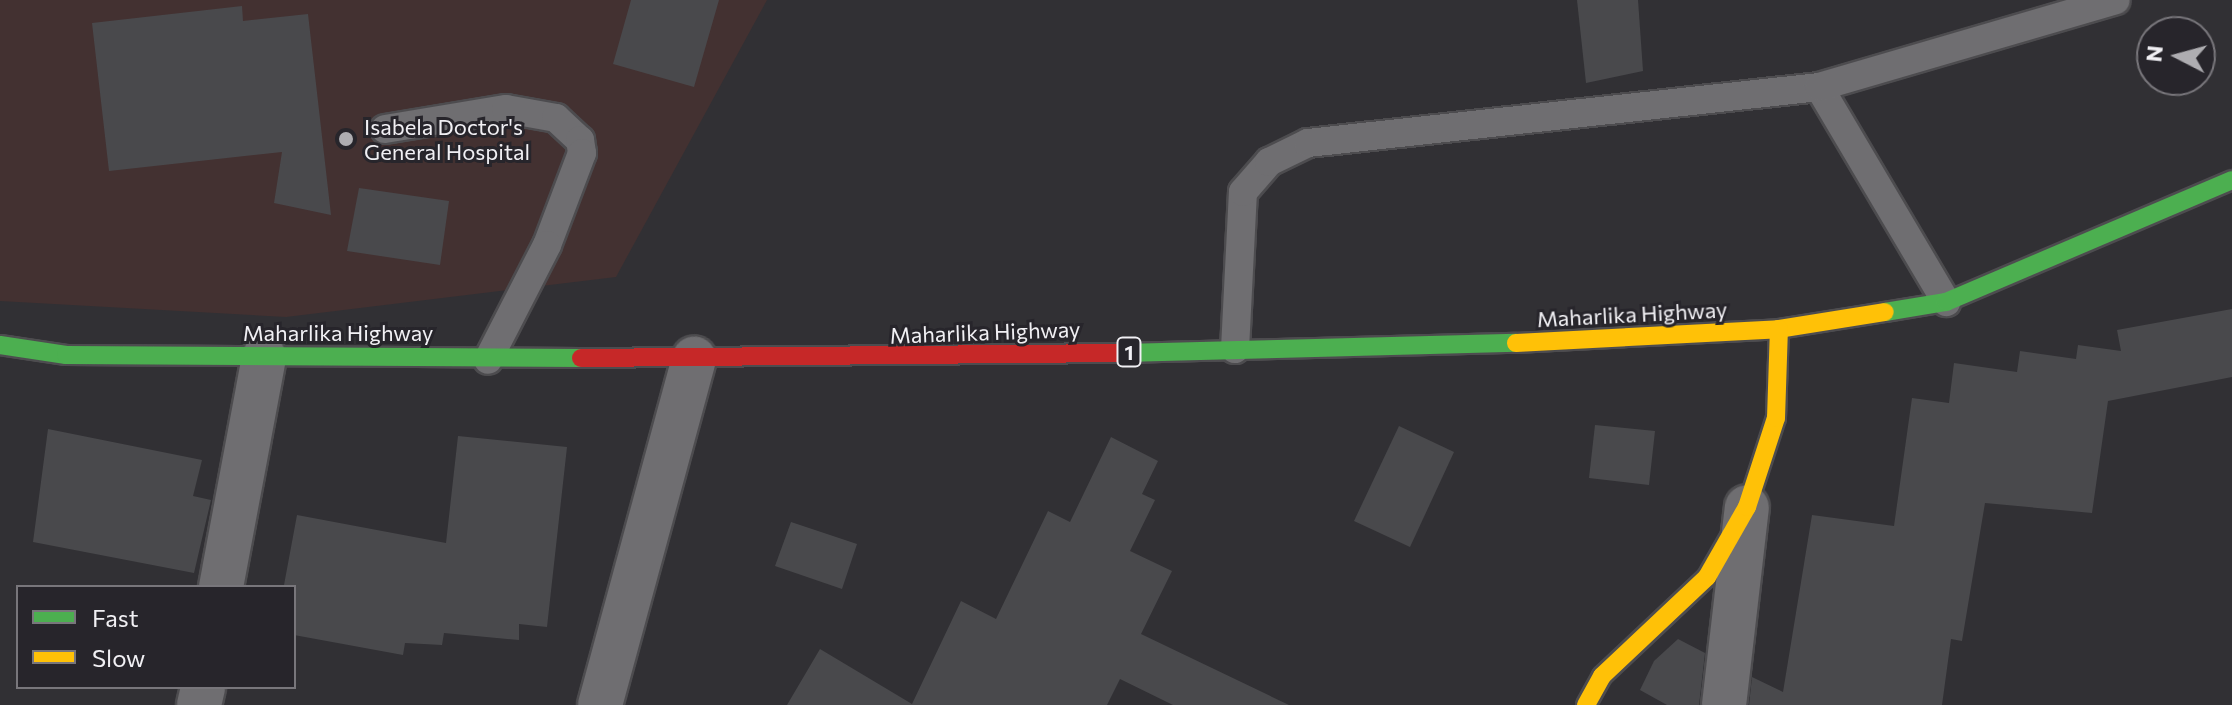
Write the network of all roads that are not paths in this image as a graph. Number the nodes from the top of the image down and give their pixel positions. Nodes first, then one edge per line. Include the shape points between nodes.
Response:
1 (2116, 0) edge
2 (1819, 87) junction
3 (385, 129) dead end
4 (2232, 180) edge
5 (1946, 302) junction
6 (1779, 329) junction
7 (0, 345) edge
8 (1235, 349) junction
9 (264, 357) junction
10 (694, 359) junction
11 (488, 360) junction
12 (1747, 507) junction
13 (221, 585) edge
14 (600, 705) edge
15 (1586, 705) edge
16 (1724, 705) edge

1 - 2 lane
2 - 5 lane
2 - 8 lane via 1308,143 1269,162 1243,192
3 - 11 lane via 506,109 556,118 580,140 582,153 547,245
4 - 5 main road, Maharlika Highway / 1
5 - 6 main road, Maharlika Highway / 1
6 - 8 main road, Maharlika Highway / 1 via 1609,341
6 - 12 main road via 1776,418
7 - 9 main road, Maharlika Highway / 1 via 66,355
8 - 10 main road, Maharlika Highway / 1
9 - 11 main road, Maharlika Highway / 1
9 - 13 street
10 - 11 main road, Maharlika Highway / 1
10 - 14 street
12 - 15 main road via 1707,577 1602,676
12 - 16 street

